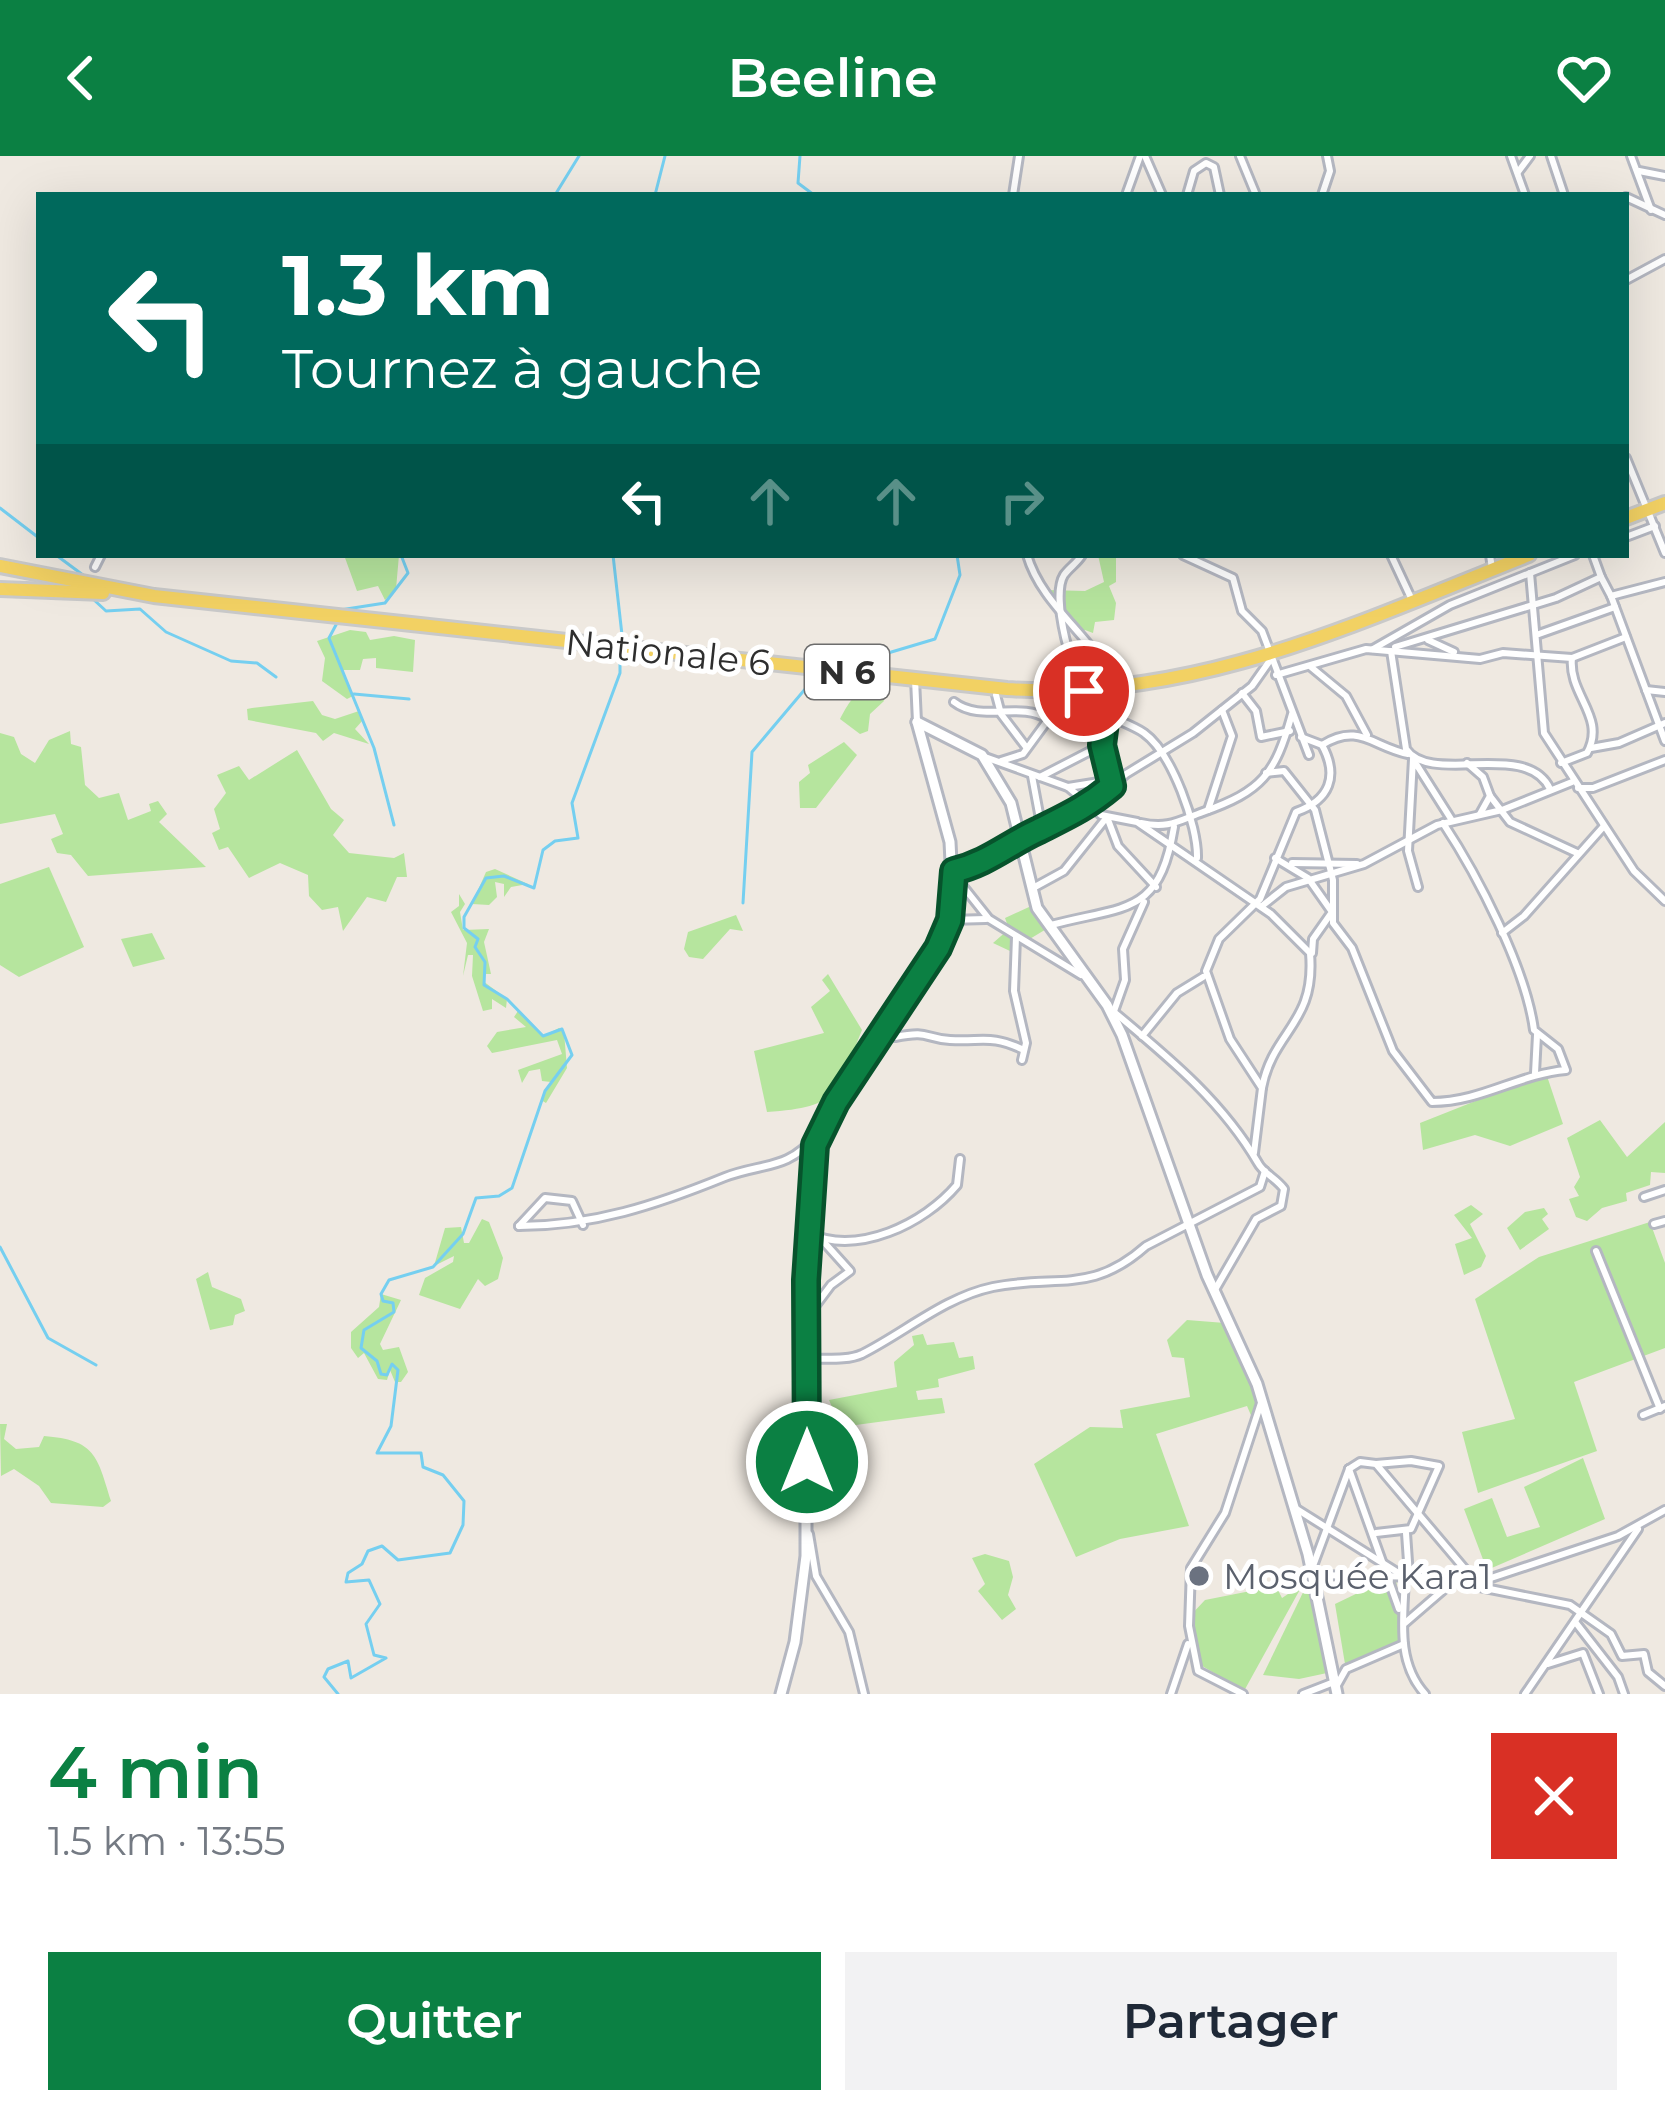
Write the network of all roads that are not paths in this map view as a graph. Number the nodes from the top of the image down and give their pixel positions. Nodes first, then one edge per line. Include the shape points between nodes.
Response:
1 (1019, 156) edge
2 (1143, 156) edge
3 (1240, 156) edge
4 (1327, 156) edge
5 (1511, 156) edge
6 (1530, 156) edge
7 (1551, 156) edge
8 (1631, 156) edge
9 (1639, 171) junction
10 (1517, 173) junction
11 (1665, 176) edge
12 (1254, 191) edge
13 (1013, 192) edge
14 (1127, 192) edge
15 (1161, 192) edge
16 (1187, 192) edge
17 (1219, 192) edge
18 (1323, 192) edge
19 (1524, 192) edge
20 (1563, 192) edge
21 (1629, 199) edge
22 (1651, 210) junction
23 (1665, 215) edge
24 (1665, 259) edge
25 (1629, 278) edge
26 (1629, 465) edge
27 (1665, 502) edge
28 (1648, 509) junction
29 (1629, 517) edge
30 (1655, 526) junction
31 (1629, 535) edge
32 (1665, 552) edge
33 (100, 558) edge
34 (1028, 558) edge
35 (1079, 558) edge
36 (1190, 558) edge
37 (1392, 558) edge
38 (1568, 558) edge
39 (1594, 558) edge
40 (1491, 562) edge
41 (0, 566) edge
42 (95, 568) dead end
43 (1530, 573) junction
44 (1600, 577) junction
45 (1665, 582) edge
46 (0, 589) edge
47 (146, 595) junction
48 (1611, 596) junction
49 (1412, 600) junction
50 (1057, 604) junction
51 (1534, 604) junction
52 (1615, 607) junction
53 (1538, 634) junction
54 (1626, 638) junction
55 (1427, 640) junction
56 (1372, 649) junction
57 (1389, 649) junction
58 (1457, 653) junction
59 (1270, 657) junction
60 (1572, 658) junction
61 (1537, 659) junction
62 (1311, 668) junction
63 (1276, 675) junction
64 (916, 679) junction
65 (1118, 689) junction
66 (1646, 690) junction
67 (1084, 691) junction
68 (1665, 692) edge
69 (1242, 693) junction
70 (995, 695) dead end
71 (1064, 698) dead end
72 (954, 702) dead end
73 (1222, 710) junction
74 (1292, 713) junction
75 (1001, 714) junction
76 (1106, 714) junction
77 (1047, 719) junction
78 (917, 722) junction
79 (1662, 724) edge
80 (1287, 730) junction
81 (1299, 734) junction
82 (1367, 734) junction
83 (1665, 741) edge
84 (1102, 745) junction
85 (1322, 745) junction
86 (1591, 748) junction
87 (1025, 751) junction
88 (1162, 752) junction
89 (982, 755) junction
90 (1309, 755) dead end
91 (1411, 756) junction
92 (1665, 760) edge
93 (997, 762) junction
94 (1467, 763) junction
95 (1561, 763) junction
96 (1266, 773) junction
97 (1033, 774) junction
98 (1111, 783) junction
99 (1574, 785) junction
100 (1068, 787) junction
101 (1550, 789) junction
102 (1490, 796) junction
103 (1089, 806) junction
104 (1310, 807) junction
105 (1208, 810) junction
106 (1498, 811) junction
107 (1192, 816) junction
108 (1477, 816) junction
109 (1107, 818) junction
110 (1137, 822) junction
111 (1447, 822) junction
112 (1174, 826) junction
113 (1604, 826) junction
114 (1036, 831) junction
115 (1408, 839) junction
116 (1022, 841) junction
117 (1170, 846) junction
118 (1577, 853) junction
119 (1197, 858) junction
120 (1275, 858) junction
121 (1289, 862) junction
122 (1331, 868) junction
123 (954, 873) junction
124 (1308, 878) junction
125 (1156, 887) junction
126 (1418, 887) dead end
127 (1033, 888) junction
128 (1145, 899) junction
129 (1665, 901) edge
130 (1259, 906) junction
131 (1332, 912) junction
132 (989, 919) junction
133 (950, 920) junction
134 (1047, 926) junction
135 (1502, 933) junction
136 (1016, 937) junction
137 (1312, 957) junction
138 (1206, 971) junction
139 (1082, 975) junction
140 (1111, 1011) junction
141 (885, 1028) junction
142 (1537, 1035) junction
143 (1142, 1036) junction
144 (1024, 1049) junction
145 (1022, 1060) dead end
146 (1535, 1073) junction
147 (1262, 1088) junction
148 (820, 1129) junction
149 (1255, 1153) junction
150 (960, 1159) dead end
151 (1265, 1171) junction
152 (1665, 1190) edge
153 (1644, 1197) dead end
154 (1665, 1221) edge
155 (1654, 1224) dead end
156 (583, 1225) junction
157 (1190, 1227) junction
158 (808, 1233) junction
159 (820, 1239) junction
160 (1596, 1251) dead end
161 (1214, 1291) junction
162 (806, 1319) junction
163 (807, 1359) junction
164 (1262, 1399) junction
165 (1662, 1408) edge
166 (1643, 1415) dead end
167 (1376, 1464) junction
168 (1349, 1469) junction
169 (1294, 1507) junction
170 (1665, 1510) edge
171 (1418, 1514) junction
172 (1640, 1526) junction
173 (1325, 1527) junction
174 (807, 1531) junction
175 (1376, 1532) junction
176 (1406, 1533) junction
177 (1382, 1559) junction
178 (1311, 1572) junction
179 (1386, 1574) junction
180 (1406, 1576) junction
181 (1456, 1579) junction
182 (1472, 1579) junction
183 (1594, 1592) junction
184 (1565, 1603) junction
185 (1399, 1609) junction
186 (1582, 1613) junction
187 (1576, 1623) junction
188 (1405, 1626) junction
189 (1190, 1641) junction
190 (1404, 1644) junction
191 (1594, 1650) junction
192 (1583, 1653) junction
193 (1622, 1656) junction
194 (1548, 1664) junction
195 (1619, 1678) junction
196 (1665, 1686) edge
197 (1336, 1688) edge
198 (781, 1694) edge
199 (864, 1694) edge
200 (1171, 1694) edge
201 (1243, 1694) edge
202 (1303, 1694) edge
203 (1425, 1694) edge
204 (1525, 1694) edge
205 (1599, 1694) edge
206 (1624, 1694) edge

1 - 13 street
2 - 14 street
2 - 15 street
3 - 12 street
4 - 18 street
5 - 10 street
6 - 10 street
7 - 20 street
8 - 9 street
9 - 11 street
9 - 22 street
10 - 19 street
16 - 17 street via 1206,163 1214,166
21 - 22 street
22 - 23 street
24 - 25 street
26 - 28 street
27 - 28 main road
28 - 29 main road
28 - 30 street
30 - 31 street
30 - 32 street
33 - 42 street
34 - 50 street
35 - 50 street via 1064,575
36 - 59 street via 1233,578
37 - 49 street
38 - 43 street
39 - 44 street
40 - 49 main road, Nationale 6 / N 6
41 - 47 main road, Nationale 6 / N 6
43 - 51 street
43 - 56 street
44 - 48 street
44 - 51 street
45 - 48 street
46 - 47 main road, Nationale 6 / N 6
47 - 64 main road, Nationale 6 / N 6
48 - 52 street
49 - 59 main road, Nationale 6 / N 6
50 - 65 street via 1104,658
50 - 67 street
51 - 53 street
51 - 55 street
52 - 53 street
52 - 54 street
53 - 61 street
54 - 60 street
54 - 66 street
55 - 57 street
55 - 58 street
56 - 57 street
56 - 62 street
57 - 58 street
57 - 91 street
58 - 61 street
59 - 63 street
59 - 65 main road, Nationale 6 / N 6
59 - 69 street
60 - 61 street
60 - 86 street via 1574,685 1594,724
61 - 95 street via 1540,723
62 - 63 street
62 - 82 street via 1346,696
63 - 74 street
64 - 67 main road, Nationale 6 / N 6
64 - 78 street
65 - 67 main road, Nationale 6 / N 6
65 - 76 street via 1121,698
66 - 68 street
66 - 79 street
67 - 76 street
69 - 73 street
69 - 80 street via 1261,737
70 - 75 street
71 - 77 street
72 - 75 street
73 - 88 street
73 - 105 street via 1232,736
74 - 80 street
74 - 81 street
75 - 77 street
75 - 87 street
76 - 84 street
76 - 88 street
77 - 87 street
78 - 89 street
78 - 123 street
79 - 83 street
79 - 86 street
80 - 81 street
80 - 96 street
81 - 85 street
81 - 90 street
82 - 85 street
82 - 91 street
84 - 97 street
84 - 98 street
85 - 104 street via 1330,786
86 - 95 street
87 - 93 street
87 - 97 street
88 - 98 street
88 - 107 street
89 - 93 street
89 - 116 street via 1011,803
91 - 94 street
91 - 111 street
91 - 115 street
92 - 99 street via 1593,788
93 - 97 street
94 - 101 street via 1490,760 1539,776
94 - 102 street
95 - 99 street
96 - 104 street via 1284,770
96 - 105 street via 1240,800
97 - 100 street
97 - 114 street
98 - 100 street
98 - 103 street
99 - 101 street
99 - 113 street
100 - 103 street
101 - 106 street
102 - 106 street
102 - 108 street
103 - 109 street
103 - 114 street
104 - 120 street via 1296,812
104 - 122 street
105 - 107 street
106 - 108 street
106 - 118 street
107 - 112 street
107 - 119 street
108 - 111 street
109 - 110 street
109 - 125 street via 1118,846
109 - 127 street via 1064,871
110 - 112 street
110 - 117 street
111 - 115 street
111 - 135 street
112 - 117 street
113 - 118 street
113 - 129 street
114 - 116 street
115 - 122 street via 1364,864
115 - 126 street
116 - 123 street
116 - 127 street
117 - 119 street
117 - 125 street
118 - 135 street
119 - 130 street
120 - 121 street
120 - 130 street
121 - 122 street
121 - 124 street
122 - 124 street
122 - 131 street
123 - 132 street
123 - 133 street
124 - 130 street
124 - 131 street
125 - 128 street
127 - 134 street
128 - 134 street
128 - 140 street
130 - 137 street
130 - 138 street via 1219,938
131 - 137 street via 1313,939
131 - 146 street via 1385,1035 1432,1102 1488,1094
132 - 133 street
132 - 136 street
133 - 141 street
134 - 139 street
135 - 142 street via 1532,1001
136 - 139 street
136 - 144 street
137 - 147 street via 1308,1004 1278,1046
138 - 143 street
138 - 147 street via 1230,1039
139 - 140 street
140 - 143 street
140 - 157 street
141 - 144 street via 895,1037 924,1030
141 - 148 street
142 - 146 street
142 - 146 street via 1558,1049 1566,1070
143 - 149 street via 1197,1080
144 - 145 street
147 - 149 street
148 - 156 street via 791,1161
148 - 158 street
149 - 151 street
150 - 159 street via 957,1185 915,1220 852,1241
151 - 157 street via 1259,1187
151 - 161 street via 1284,1189 1280,1206 1256,1219
152 - 153 street
154 - 155 street
156 - 156 street via 572,1201 545,1198 518,1226
157 - 161 street
157 - 163 street via 1088,1282 992,1287 910,1322 863,1353
158 - 159 street
158 - 162 street
159 - 162 street via 850,1271
160 - 165 street
161 - 164 street
162 - 163 street
163 - 174 street
164 - 169 street
164 - 189 street via 1225,1513 1192,1568
165 - 166 street
167 - 168 street
167 - 171 street
167 - 171 street via 1439,1466
168 - 173 street
168 - 175 street
169 - 173 street
169 - 178 street
170 - 172 street
171 - 176 street
171 - 182 street
172 - 182 street
172 - 183 street
173 - 177 street
173 - 178 street
174 - 198 street
174 - 199 street via 816,1576 849,1632
175 - 176 street
175 - 177 street
176 - 180 street
177 - 179 street
177 - 180 street
178 - 179 street
178 - 197 street
179 - 180 street
179 - 185 street
180 - 181 street
180 - 185 street
181 - 182 street
181 - 188 street
182 - 184 street
183 - 184 street
183 - 186 street
184 - 186 street
185 - 188 street
186 - 187 street
186 - 193 street via 1611,1634
187 - 191 street
187 - 194 street
188 - 190 street
189 - 200 street
189 - 201 street via 1200,1674
190 - 197 street via 1346,1669
190 - 203 street
191 - 192 street
191 - 195 street
192 - 194 street
192 - 205 street
193 - 195 street
193 - 196 street via 1643,1653 1648,1672
194 - 204 street
195 - 206 street
197 - 202 street

